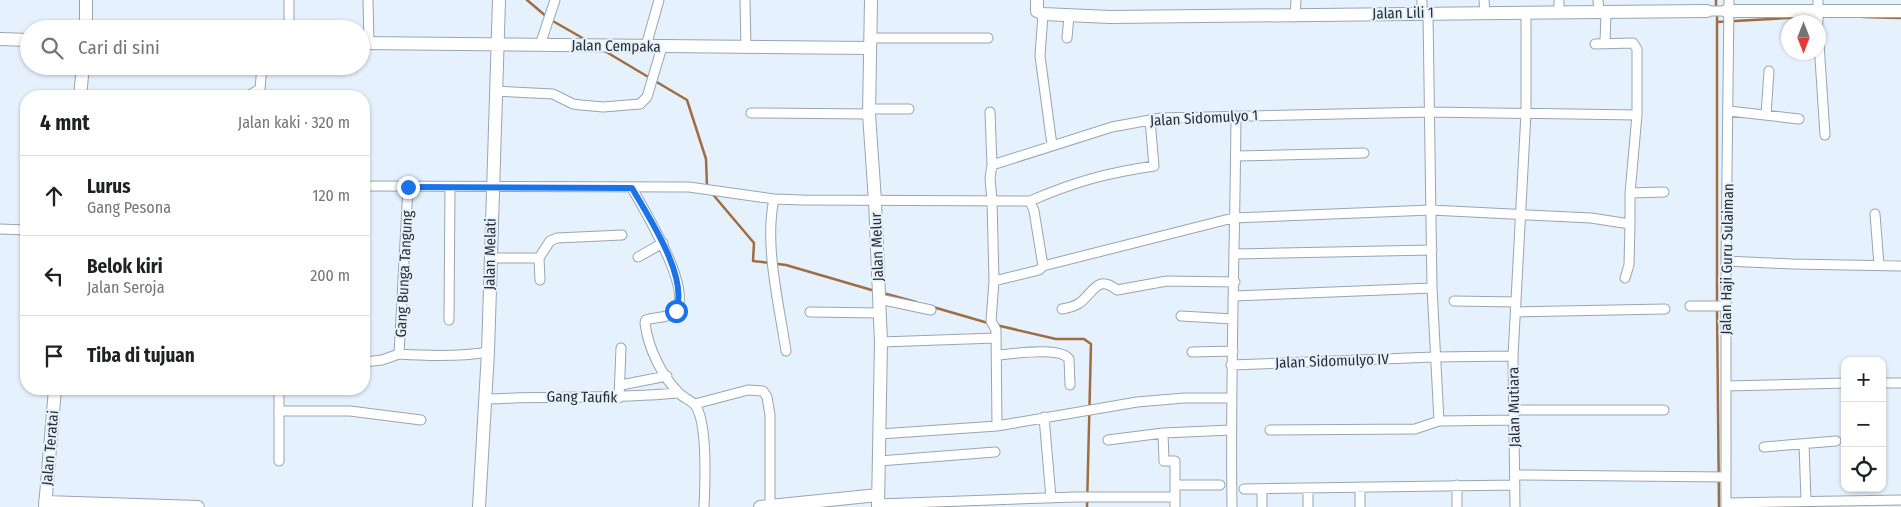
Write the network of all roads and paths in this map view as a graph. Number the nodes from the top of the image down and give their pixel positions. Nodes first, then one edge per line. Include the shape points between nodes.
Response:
1 (86, 0) edge
2 (289, 0) edge
3 (368, 0) edge
4 (499, 0) edge
5 (555, 0) edge
6 (659, 0) edge
7 (745, 0) edge
8 (871, 0) edge
9 (1037, 0) edge
10 (1296, 0) edge
11 (1422, 0) edge
12 (1485, 6) edge
13 (1559, 6) edge
14 (1601, 8) edge
15 (1728, 10) edge
16 (1706, 11) joint
17 (1901, 12) edge
18 (1425, 13) junction
19 (1526, 13) junction
20 (1042, 14) junction
21 (1792, 15) edge
22 (1069, 16) junction
23 (1296, 16) junction
24 (1826, 17) edge
25 (86, 20) edge
26 (289, 20) edge
27 (367, 20) edge
28 (988, 38) dead end
29 (1067, 38) dead end
30 (0, 39) edge
31 (20, 40) edge
32 (870, 43) junction
33 (370, 44) edge
34 (496, 45) junction
35 (540, 46) junction
36 (646, 46) junction
37 (662, 47) junction
38 (746, 48) junction
39 (1821, 60) edge
40 (1769, 71) dead end
41 (82, 75) edge
42 (261, 75) edge
43 (81, 90) edge
44 (258, 90) edge
45 (495, 91) junction
46 (909, 109) dead end
47 (869, 111) junction
48 (1729, 111) junction
49 (990, 112) dead end
50 (1430, 112) junction
51 (750, 113) dead end
52 (1526, 113) junction
53 (1766, 115) junction
54 (1236, 116) junction
55 (1638, 116) junction
56 (1799, 119) dead end
57 (1150, 120) junction
58 (1825, 135) dead end
59 (1052, 145) junction
60 (1364, 152) dead end
61 (1236, 156) junction
62 (992, 165) junction
63 (370, 186) edge
64 (408, 187) junction
65 (450, 187) junction
66 (491, 187) junction
67 (632, 188) junction
68 (1664, 192) dead end
69 (1630, 193) junction
70 (774, 199) junction
71 (875, 201) junction
72 (992, 201) junction
73 (1030, 201) junction
74 (1431, 210) junction
75 (1875, 214) dead end
76 (1519, 215) junction
77 (1233, 218) junction
78 (1630, 224) junction
79 (0, 229) edge
80 (20, 230) edge
81 (622, 235) dead end
82 (663, 243) junction
83 (1432, 250) junction
84 (1235, 254) junction
85 (638, 257) dead end
86 (491, 258) junction
87 (539, 258) junction
88 (1726, 261) junction
89 (1878, 265) junction
90 (1043, 266) junction
91 (1901, 266) edge
92 (1624, 278) dead end
93 (540, 280) dead end
94 (994, 281) junction
95 (1235, 282) junction
96 (1432, 288) junction
97 (879, 293) junction
98 (1234, 296) junction
99 (1454, 301) dead end
100 (1516, 302) junction
101 (1690, 306) dead end
102 (1726, 306) junction
103 (1665, 308) dead end
104 (1062, 309) dead end
105 (931, 310) dead end
106 (810, 312) dead end
107 (1516, 312) junction
108 (880, 313) junction
109 (1181, 316) dead end
110 (1234, 319) junction
111 (449, 320) dead end
112 (996, 334) junction
113 (881, 342) junction
114 (621, 348) dead end
115 (786, 351) dead end
116 (1233, 351) junction
117 (488, 352) junction
118 (1192, 352) dead end
119 (399, 354) junction
120 (997, 355) junction
121 (1513, 356) junction
122 (1434, 357) junction
123 (370, 361) edge
124 (1231, 365) junction
125 (667, 376) junction
126 (1841, 383) edge
127 (1886, 383) edge
128 (1901, 384) edge
129 (620, 385) junction
130 (1070, 385) dead end
131 (1726, 386) junction
132 (678, 393) junction
133 (54, 395) edge
134 (279, 395) edge
135 (619, 398) junction
136 (1231, 398) junction
137 (485, 399) junction
138 (692, 403) junction
139 (1514, 410) junction
140 (1664, 410) dead end
141 (279, 411) junction
142 (1044, 417) junction
143 (421, 420) dead end
144 (1514, 420) junction
145 (1439, 421) junction
146 (997, 426) junction
147 (1230, 430) junction
148 (1270, 430) dead end
149 (1163, 433) junction
150 (880, 434) junction
151 (1108, 440) dead end
152 (1836, 441) dead end
153 (1804, 444) junction
154 (1764, 447) dead end
155 (995, 452) dead end
156 (279, 461) dead end
157 (879, 461) junction
158 (1515, 476) junction
159 (1726, 477) junction
160 (1175, 485) junction
161 (1220, 485) dead end
162 (1456, 486) junction
163 (1515, 486) junction
164 (1360, 487) junction
165 (1244, 488) dead end
166 (1262, 488) junction
167 (1308, 488) junction
168 (1175, 497) junction
169 (1051, 498) junction
170 (1806, 500) junction
171 (1901, 500) edge
172 (878, 502) edge
173 (45, 504) edge
174 (816, 504) edge
175 (1726, 505) edge
176 (156, 506) edge
177 (765, 506) edge
178 (198, 507) edge
179 (480, 507) edge
180 (704, 507) edge
181 (1176, 507) edge
182 (1232, 507) edge
183 (1262, 507) edge
184 (1308, 507) edge
185 (1360, 507) edge
186 (1457, 507) edge
187 (1515, 507) edge

1 - 25 street
2 - 26 street
3 - 27 street
4 - 34 street, Jalan Melati
5 - 35 street
6 - 36 street
7 - 38 street
8 - 32 street, Jalan Melur
9 - 20 street via 1037,11
10 - 23 street
11 - 18 street
12 - 18 street, Jalan Lili 1
12 - 19 street, Jalan Lili 1
13 - 14 street, Jalan Lili 1
13 - 19 street, Jalan Lili 1
14 - 16 street, Jalan Lili 1
14 - 55 street via 1600,43 1633,43 1637,49
15 - 16 street, Jalan Lili 1
15 - 21 street, Jalan Lili 1
15 - 48 street, Jalan Haji Guru Sulaiman
17 - 24 street, Jalan Lili 1
18 - 23 street, Jalan Lili 1
18 - 50 street
19 - 52 street
20 - 22 street, Jalan Lili 1
20 - 59 street via 1040,56
22 - 23 street, Jalan Lili 1
22 - 29 street
28 - 32 street
30 - 31 street
32 - 38 street, Jalan Cempaka
32 - 47 street, Jalan Melur
33 - 34 street, Jalan Cempaka
34 - 35 street, Jalan Cempaka
34 - 45 street, Jalan Melati
35 - 36 street, Jalan Cempaka
36 - 37 street, Jalan Cempaka
37 - 38 street, Jalan Cempaka
37 - 45 street via 648,97 640,104 603,107 573,104 553,94
39 - 58 street
40 - 53 street
41 - 43 street
42 - 44 street
45 - 66 street, Jalan Melati
46 - 47 street
47 - 51 street
47 - 71 street, Jalan Melur
48 - 53 street
48 - 88 street, Jalan Haji Guru Sulaiman
49 - 62 street
50 - 52 street, Jalan Sidomulyo 1
50 - 54 street, Jalan Sidomulyo 1
50 - 74 street
52 - 55 street, Jalan Sidomulyo 1
52 - 76 street
53 - 56 street
54 - 57 street, Jalan Sidomulyo 1
54 - 61 street
55 - 69 street
57 - 59 street, Jalan Sidomulyo 1 via 1112,127
57 - 73 street via 1154,166 1080,180
59 - 62 street, Jalan Sidomulyo 1
60 - 61 street
61 - 77 street
62 - 72 street
63 - 64 street
64 - 65 street
64 - 119 street, Gang Bunga Tangung
65 - 66 street
65 - 111 street
66 - 67 street
66 - 86 street, Jalan Melati
67 - 70 street via 702,189
67 - 82 street
68 - 69 street
69 - 78 street
70 - 71 street
70 - 115 street via 771,256
71 - 72 street
71 - 97 street, Jalan Melur
72 - 73 street
72 - 94 street
73 - 90 street
74 - 76 street
74 - 77 street
74 - 83 street
75 - 89 street
76 - 78 street via 1591,218
76 - 100 street
77 - 84 street
77 - 90 street
78 - 92 street via 1629,265
79 - 80 street
81 - 87 street via 557,238 550,241
82 - 85 street
82 - 125 street via 674,271 679,304 671,314 644,323 656,358
83 - 84 street
83 - 96 street
84 - 95 street
86 - 87 street
86 - 117 street, Jalan Melati
87 - 93 street
88 - 89 street
88 - 102 street, Jalan Haji Guru Sulaiman
89 - 91 street
90 - 94 street via 1039,270
94 - 112 street via 991,321
95 - 98 street
95 - 104 street via 1167,281 1117,290 1103,284 1096,286 1077,304
96 - 98 street
96 - 122 street
97 - 105 street
97 - 108 street, Jalan Melur
98 - 110 street
99 - 100 street
100 - 107 street
101 - 102 street
102 - 131 street, Jalan Haji Guru Sulaiman
103 - 107 street
106 - 108 street
107 - 121 street
108 - 113 street, Jalan Melur
109 - 110 street
110 - 116 street
112 - 113 street
112 - 120 street
113 - 150 street, Jalan Melur
114 - 129 street
116 - 118 street
116 - 124 street
117 - 119 street via 429,356
117 - 137 street, Jalan Melati
119 - 123 street, Gang Bunga Tangung
120 - 130 street via 1063,354 1069,359
120 - 146 street
121 - 122 street, Jalan Mutiara
121 - 139 street, Jalan Mutiara
122 - 124 street, Jalan Sidomulyo IV
122 - 145 street
124 - 136 street
125 - 129 street
125 - 132 street
126 - 131 street
127 - 128 street
129 - 135 street
131 - 159 street, Jalan Haji Guru Sulaiman
132 - 135 street, Gang Taufik
132 - 138 street
133 - 173 street, Jalan Teratai
134 - 141 street
135 - 137 street, Gang Taufik
136 - 142 street via 1175,399
136 - 147 street
137 - 179 street, Jalan Melati
138 - 177 street via 748,390 762,391 767,397 770,415
138 - 180 street via 702,431
139 - 140 street
139 - 144 street, Jalan Mutiara
141 - 143 street via 350,411
141 - 156 street
142 - 146 street
142 - 169 street
144 - 145 street
144 - 158 street, Jalan Mutiara
145 - 148 street via 1415,429
146 - 150 street
147 - 149 street
147 - 182 street
149 - 151 street
149 - 160 street via 1164,461 1175,461
150 - 157 street, Jalan Melur
152 - 153 street
153 - 154 street
153 - 170 street
155 - 157 street
157 - 172 street, Jalan Melur
158 - 159 street
158 - 163 street, Jalan Mutiara
159 - 175 street, Jalan Haji Guru Sulaiman
160 - 161 street
160 - 168 street
162 - 163 street
162 - 164 street
162 - 186 street
163 - 187 street, Jalan Mutiara
164 - 167 street
164 - 185 street
165 - 166 street
166 - 167 street
166 - 183 street
167 - 184 street
168 - 169 street
168 - 181 street
169 - 172 street
170 - 171 street
170 - 175 street
172 - 174 street
173 - 176 street
174 - 177 street
176 - 178 street

